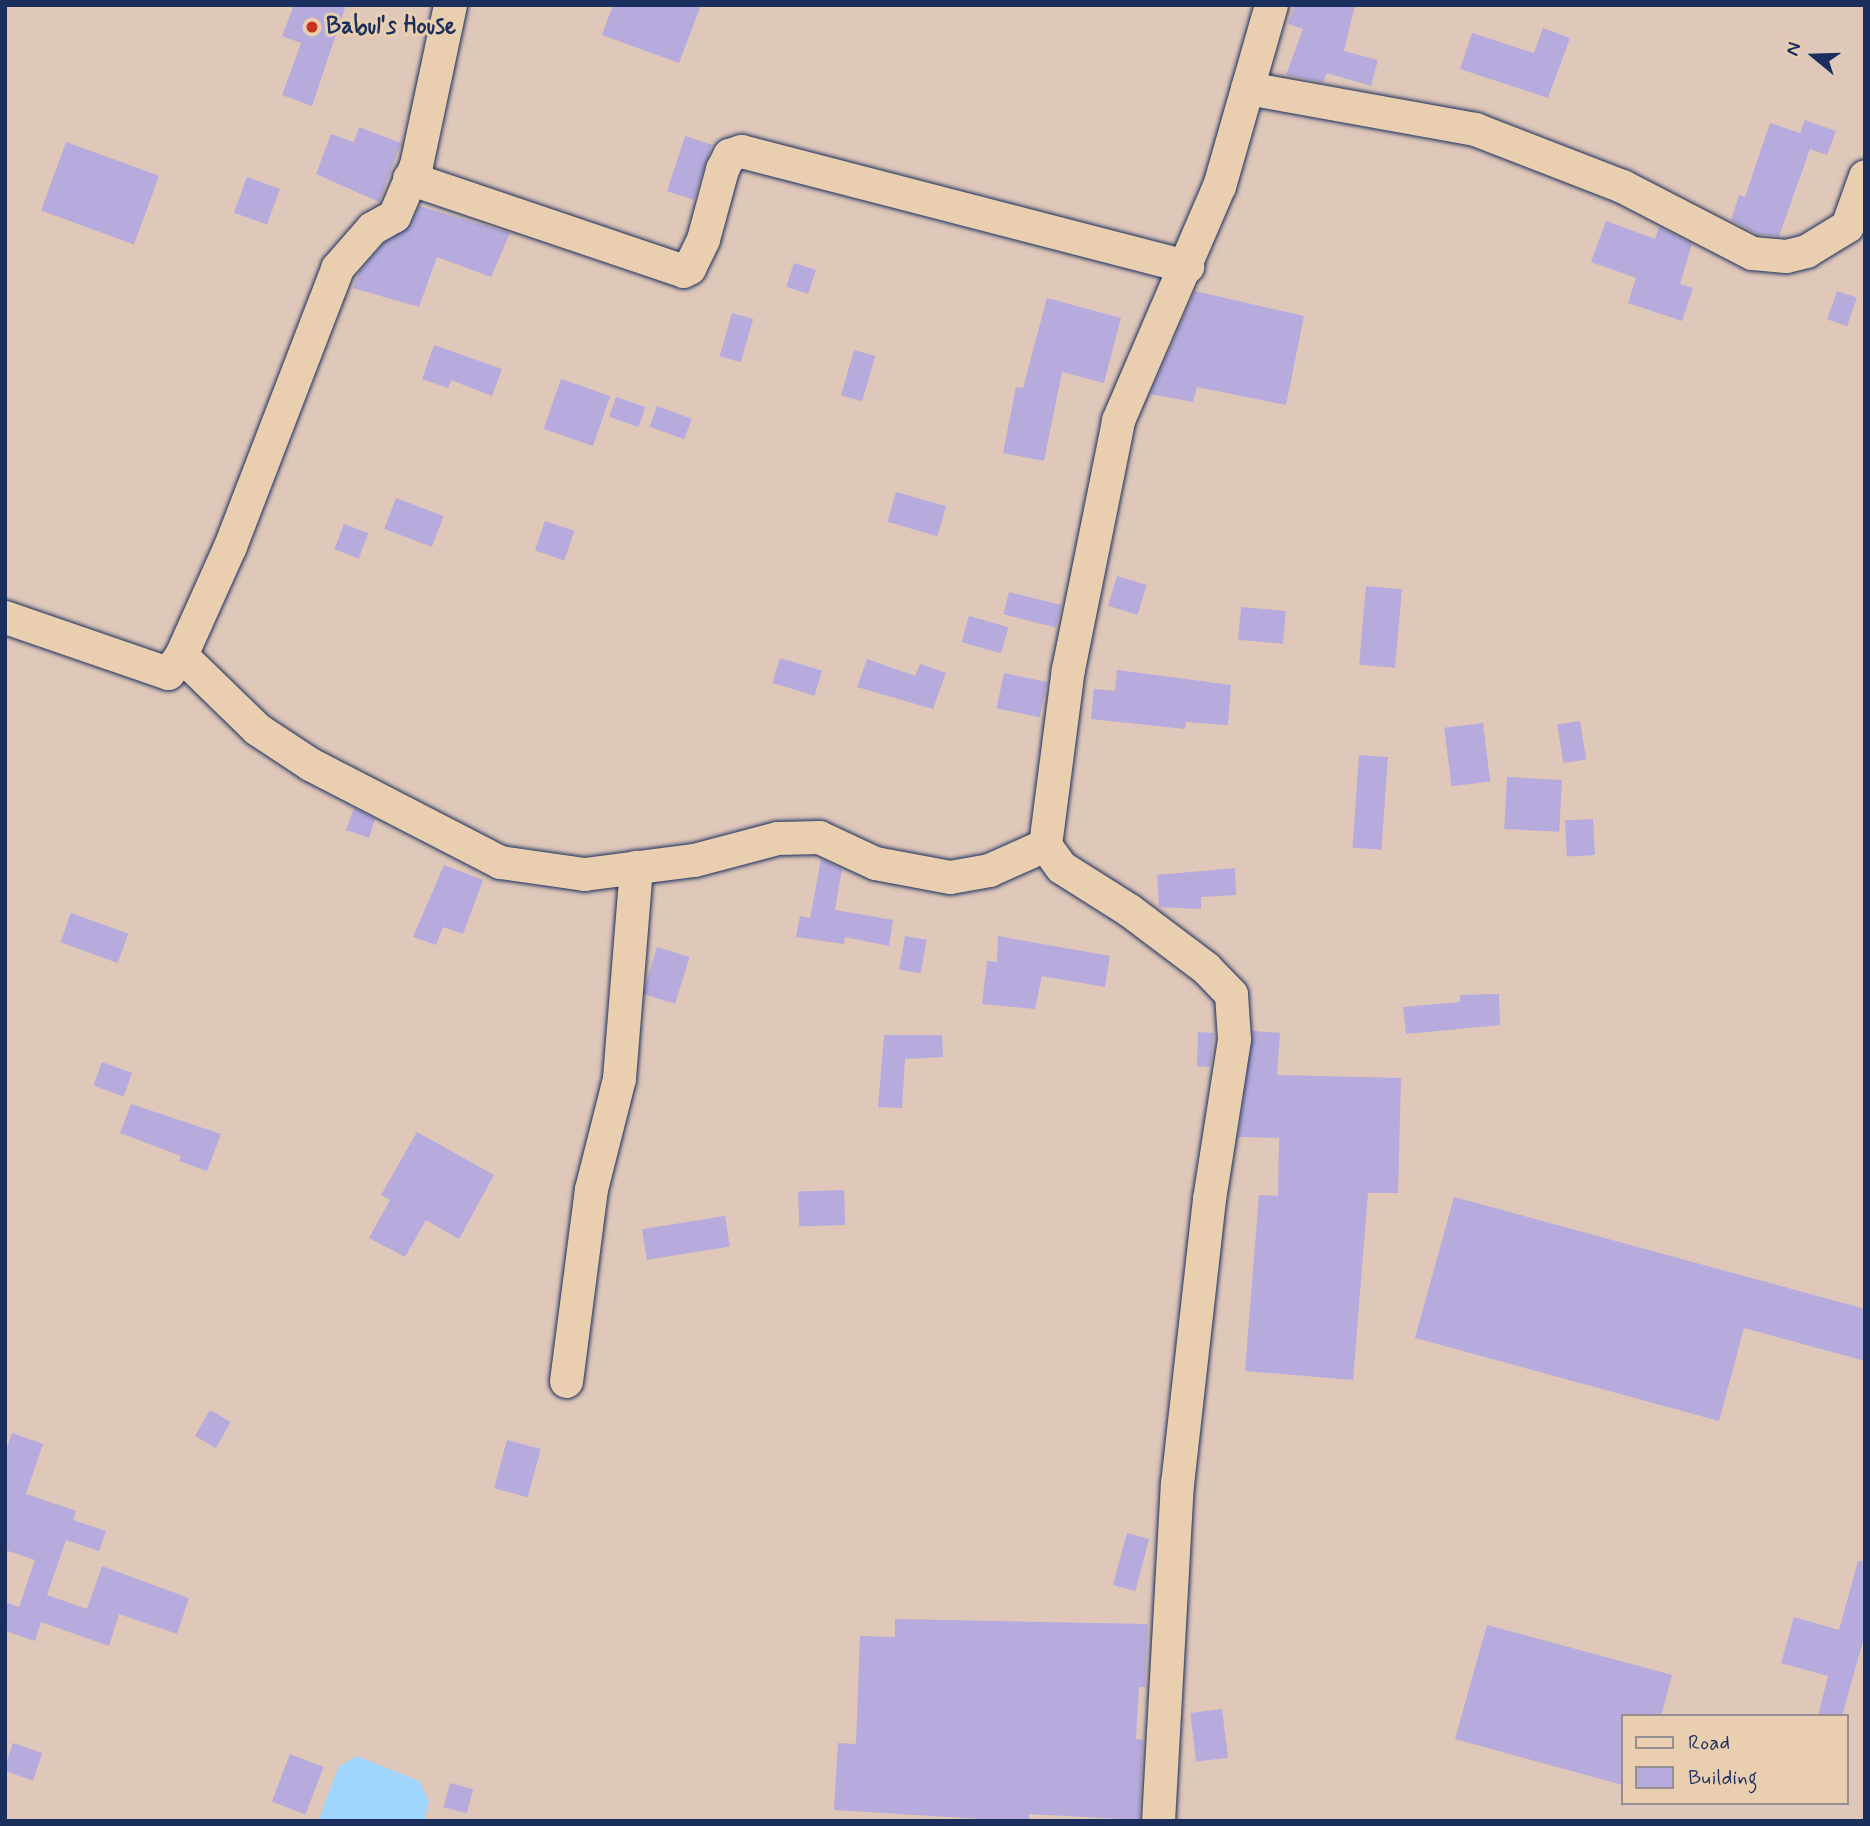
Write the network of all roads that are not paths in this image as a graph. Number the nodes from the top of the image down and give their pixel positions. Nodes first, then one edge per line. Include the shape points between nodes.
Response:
1 (450, 5) edge
2 (1271, 5) edge
3 (1247, 88) junction
4 (1865, 176) edge
5 (410, 178) junction
6 (1187, 266) junction
7 (5, 617) edge
8 (181, 655) junction
9 (1045, 845) junction
10 (636, 867) junction
11 (566, 1381) dead end
12 (1158, 1821) edge

1 - 5 street
2 - 3 street
3 - 4 street via 1475,129 1622,186 1752,253 1786,256 1807,251 1847,226
3 - 6 street via 1219,186
5 - 6 street via 682,271 689,268 702,239 722,169 729,155 741,151
5 - 8 street via 394,216 372,228 337,268 230,546
6 - 9 street via 1118,420 1068,669
7 - 8 street via 168,673
8 - 10 street via 257,729 310,764 500,862 584,874
9 - 10 street via 989,870 950,877 875,863 819,837 777,838 694,860
9 - 12 street via 1061,867 1129,910 1206,968 1231,994 1234,1039 1209,1199 1177,1484
10 - 11 street via 619,1078 591,1189

